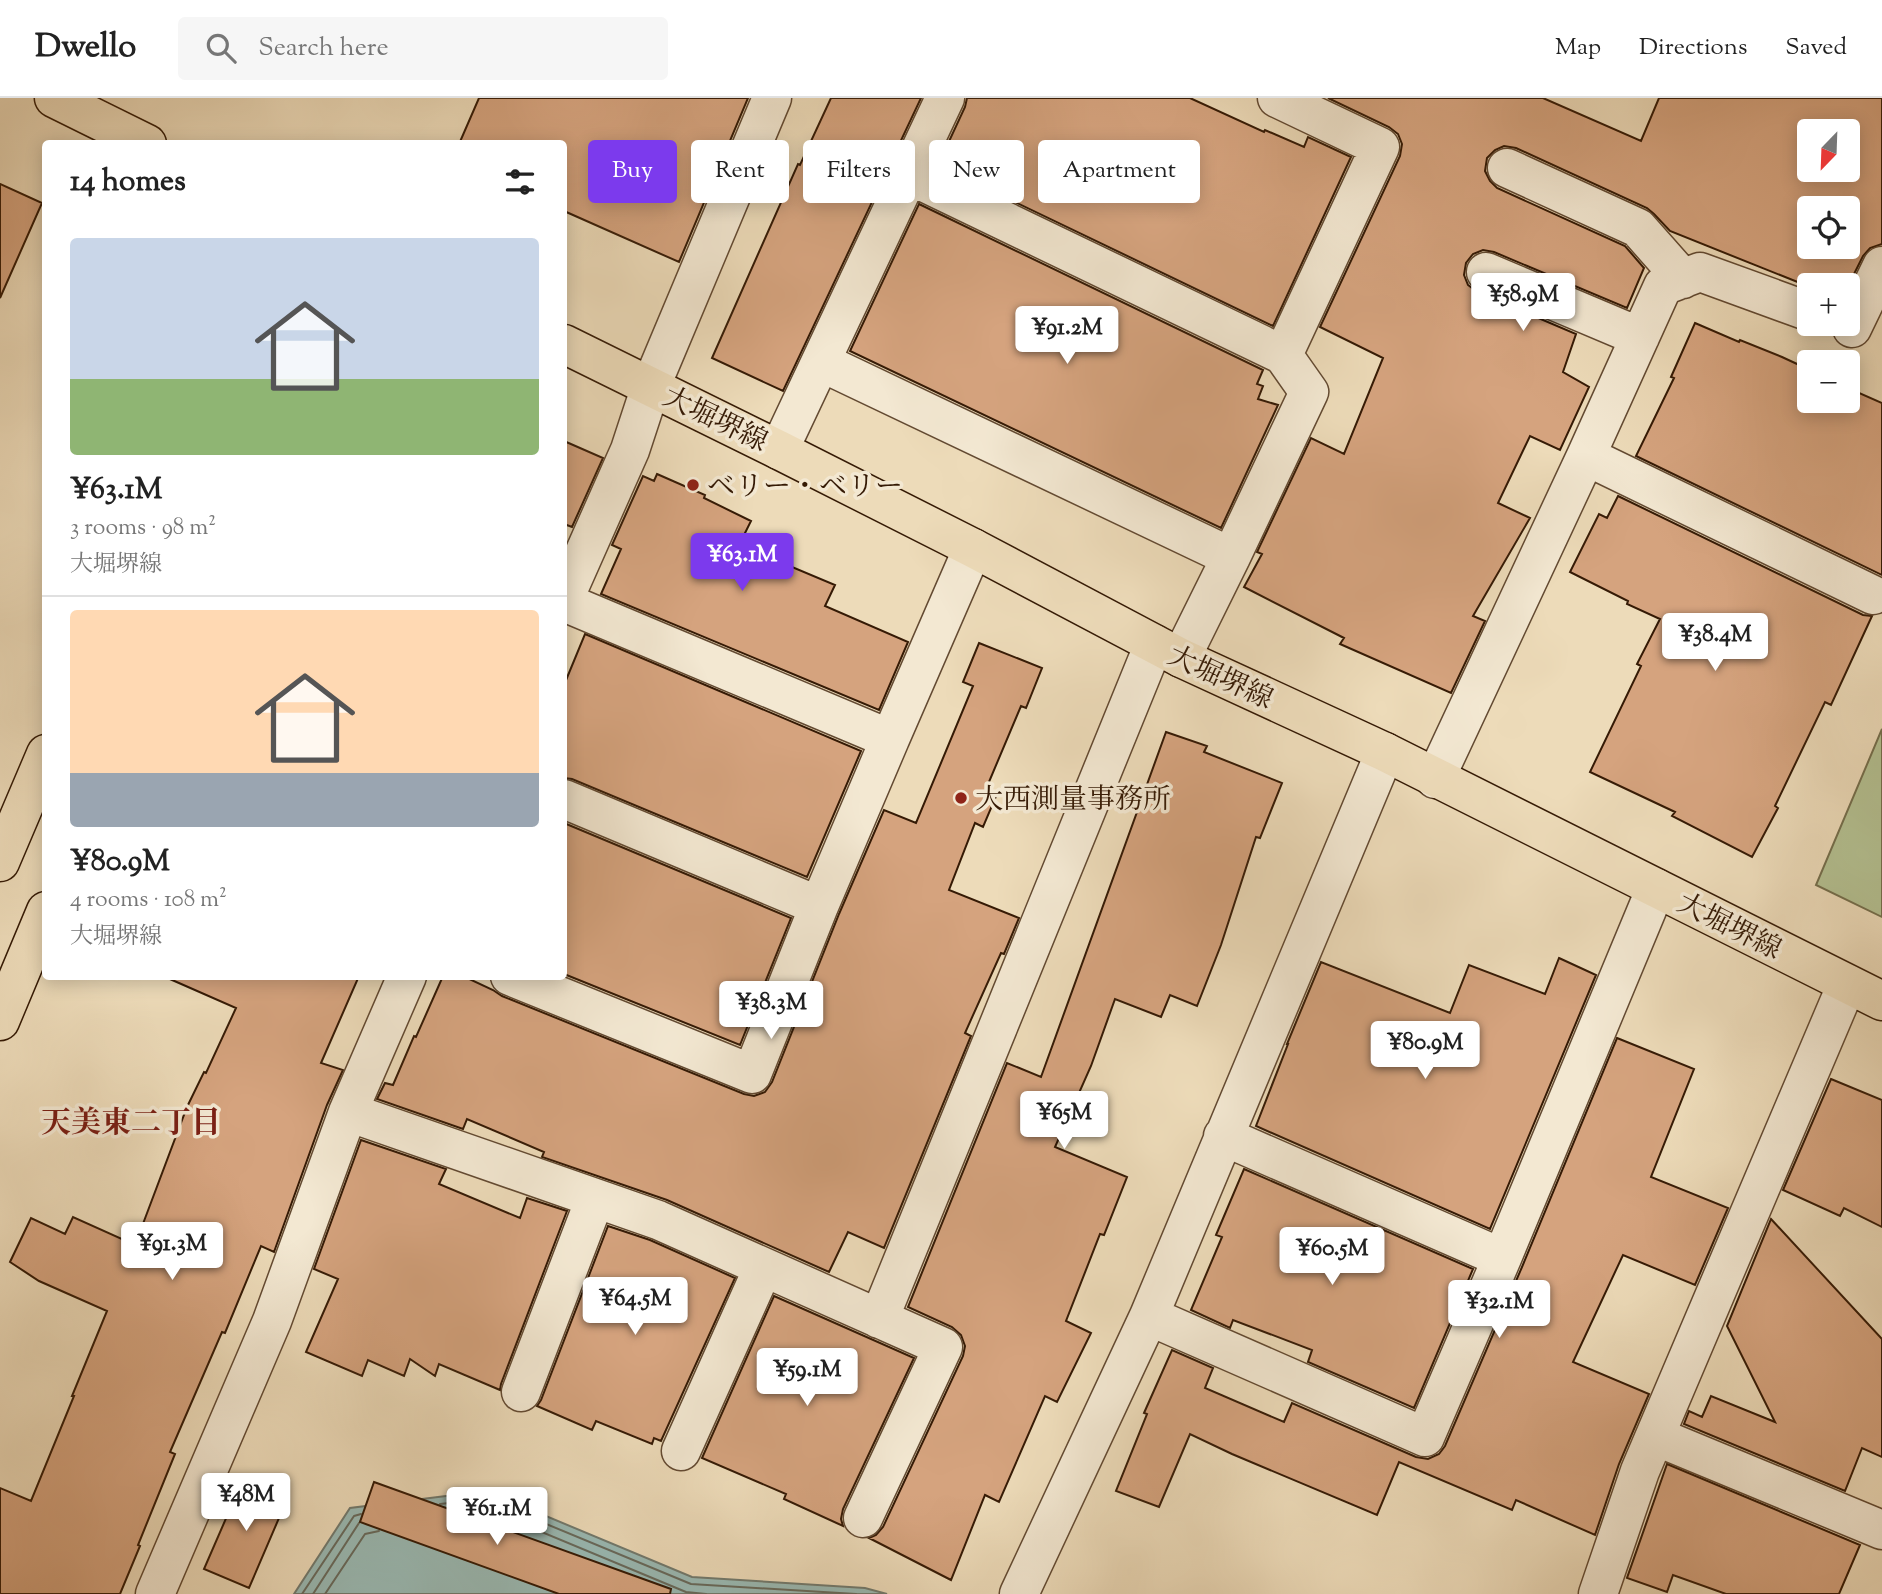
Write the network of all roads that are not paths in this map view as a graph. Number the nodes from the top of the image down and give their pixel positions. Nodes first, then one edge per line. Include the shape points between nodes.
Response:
1 (54, 98) edge
2 (945, 98) edge
3 (1277, 98) edge
4 (765, 100) edge
5 (139, 140) edge
6 (915, 162) edge
7 (1507, 168) dead end
8 (915, 178) edge
9 (896, 203) edge
10 (1882, 266) edge
11 (1486, 272) dead end
12 (1683, 279) junction
13 (1797, 307) edge
14 (1860, 326) edge
15 (1640, 337) junction
16 (567, 345) edge
17 (1283, 355) junction
18 (821, 362) junction
19 (651, 386) junction
20 (779, 450) junction
21 (1586, 456) junction
22 (973, 548) junction
23 (1231, 556) junction
24 (567, 594) edge
25 (1873, 595) dead end
26 (567, 602) edge
27 (1167, 651) junction
28 (890, 739) junction
29 (1385, 752) junction
30 (42, 763) edge
31 (1435, 779) junction
32 (567, 800) edge
33 (0, 862) edge
34 (1656, 888) junction
35 (818, 906) junction
36 (42, 921) edge
37 (405, 980) edge
38 (520, 980) edge
39 (1847, 984) junction
40 (1882, 1001) edge
41 (0, 1021) edge
42 (348, 1112) junction
43 (1223, 1136) junction
44 (595, 1199) junction
45 (1502, 1258) junction
46 (763, 1268) junction
47 (1149, 1316) junction
48 (879, 1319) junction
49 (521, 1392) dead end
50 (1655, 1436) junction
51 (681, 1451) dead end
52 (863, 1518) dead end
53 (1882, 1530) edge
54 (1022, 1593) edge
55 (155, 1594) edge
56 (1598, 1594) edge

1 - 5 main road
2 - 6 street
3 - 17 street via 1380,147
4 - 19 street
7 - 12 street via 1638,228
8 - 17 street
9 - 18 street
10 - 14 street
11 - 15 street
12 - 13 street via 1700,272
12 - 15 street via 1663,286
15 - 21 street
16 - 19 main road, 大堀堺線
17 - 23 street via 1309,393
18 - 20 street
18 - 23 street
19 - 20 main road, 大堀堺線
19 - 24 street via 630,450
20 - 22 main road, 大堀堺線
21 - 25 street
21 - 31 street
22 - 27 main road, 大堀堺線
22 - 28 street
23 - 27 street
26 - 28 street
27 - 29 main road, 大堀堺線
27 - 48 street
28 - 35 street
29 - 31 main road, 大堀堺線
29 - 43 street
30 - 33 main road
31 - 34 main road, 大堀堺線
32 - 35 street
34 - 39 main road, 大堀堺線
34 - 45 street
35 - 38 street via 751,1074
36 - 41 main road
37 - 42 street
39 - 40 main road, 大堀堺線
39 - 50 street
42 - 44 street
42 - 55 street via 272,1321
43 - 45 street
43 - 47 street
44 - 46 street via 658,1220
44 - 49 street
45 - 47 street via 1425,1437
46 - 48 street
46 - 51 street
47 - 54 street
48 - 52 street via 943,1347
50 - 53 street
50 - 56 street

